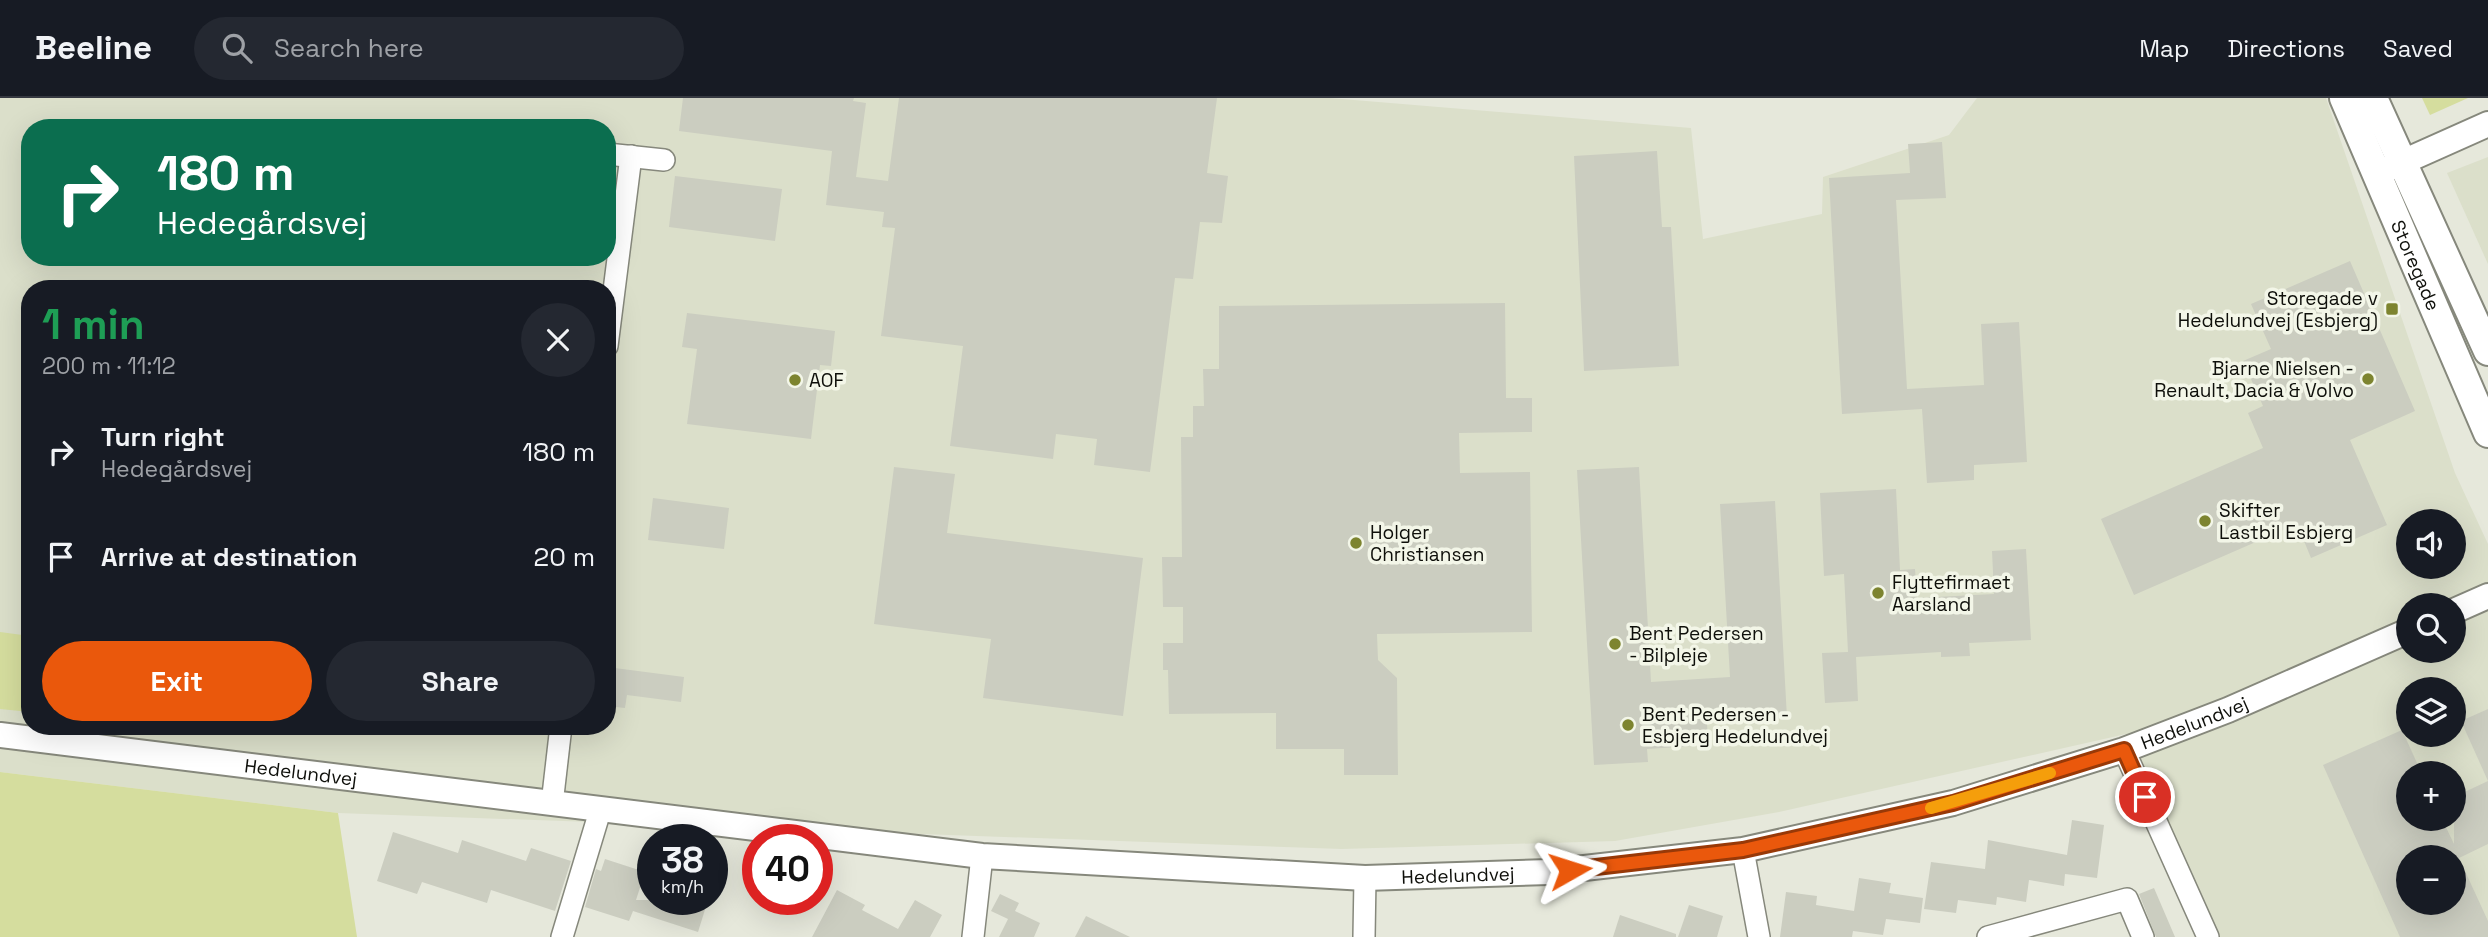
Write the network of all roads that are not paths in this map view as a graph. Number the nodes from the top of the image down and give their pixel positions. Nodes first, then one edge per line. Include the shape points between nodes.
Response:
1 (2344, 98) edge
2 (2373, 98) edge
3 (2488, 124) edge
4 (616, 155) edge
5 (631, 156) junction
6 (664, 160) dead end
7 (2403, 162) junction
8 (2374, 174) junction
9 (615, 280) edge
10 (2488, 351) edge
11 (2488, 433) edge
12 (2488, 596) edge
13 (2466, 606) edge
14 (2396, 636) edge
15 (0, 735) edge
16 (560, 735) edge
17 (2124, 750) junction
18 (552, 804) junction
19 (600, 811) junction
20 (1743, 850) junction
21 (982, 856) junction
22 (1365, 878) junction
23 (562, 937) edge
24 (973, 937) edge
25 (1364, 937) edge
26 (1759, 937) edge
27 (1988, 937) edge
28 (2143, 937) edge
29 (2208, 937) edge

1 - 8 main road, Storegade
2 - 7 main road, Storegade
3 - 7 street
4 - 5 street
5 - 6 street
5 - 9 street
7 - 8 street
7 - 10 main road, Storegade
8 - 11 main road, Storegade
12 - 13 street
14 - 17 street, Hedelundvej
15 - 18 street, Hedelundvej
16 - 18 street
17 - 20 street, Hedelundvej via 1953,803
17 - 29 street
18 - 19 street, Hedelundvej
19 - 21 street, Hedelundvej
19 - 23 street
20 - 22 street, Hedelundvej via 1549,872
20 - 26 street
21 - 22 street, Hedelundvej
21 - 24 street
22 - 25 street
27 - 28 street via 2127,899

